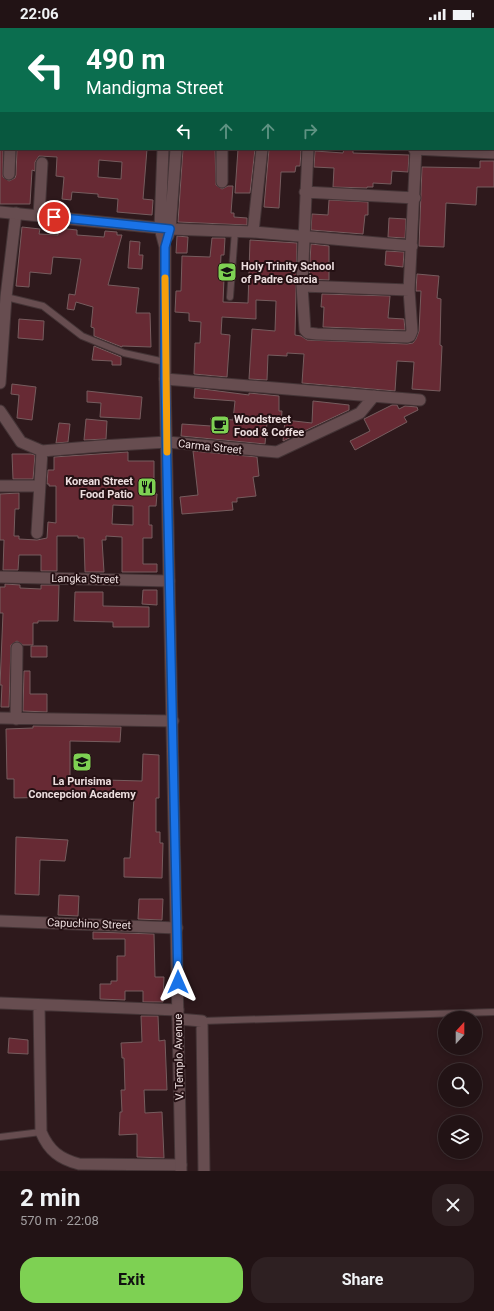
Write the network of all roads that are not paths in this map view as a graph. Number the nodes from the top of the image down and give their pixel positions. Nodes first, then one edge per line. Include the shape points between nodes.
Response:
1 (10, 150) edge
2 (163, 150) edge
3 (176, 150) edge
4 (222, 150) edge
5 (262, 150) edge
6 (308, 150) edge
7 (415, 150) edge
8 (448, 150) edge
9 (482, 151) edge
10 (494, 153) edge
11 (42, 163) dead end
12 (9, 174) dead end
13 (222, 182) dead end
14 (305, 192) junction
15 (415, 198) junction
16 (0, 212) edge
17 (16, 213) junction
18 (39, 215) junction
19 (165, 228) junction
20 (235, 231) junction
21 (253, 232) junction
22 (303, 237) junction
23 (412, 246) junction
24 (302, 286) junction
25 (409, 290) junction
26 (6, 297) junction
27 (230, 297) dead end
28 (166, 362) junction
29 (165, 379) junction
30 (0, 383) edge
31 (374, 396) junction
32 (420, 400) dead end
33 (0, 411) edge
34 (167, 442) junction
35 (42, 451) junction
36 (0, 486) edge
37 (39, 486) junction
38 (37, 532) dead end
39 (0, 577) edge
40 (169, 581) junction
41 (17, 648) dead end
42 (0, 718) edge
43 (16, 719) junction
44 (173, 721) junction
45 (0, 921) edge
46 (177, 928) junction
47 (0, 1003) edge
48 (39, 1005) junction
49 (494, 1012) edge
50 (178, 1014) junction
51 (202, 1021) junction
52 (41, 1132) junction
53 (0, 1137) edge
54 (181, 1168) edge
55 (204, 1171) edge

1 - 12 street
2 - 19 street, V. Templo Avenue
3 - 19 street, V. Templo Avenue
4 - 13 street
5 - 21 street
6 - 14 street
7 - 15 street
8 - 9 street
9 - 10 street
11 - 18 street
14 - 15 street
14 - 22 street
15 - 23 street
16 - 17 street
17 - 18 street
17 - 26 street
18 - 19 street
19 - 20 street
19 - 28 street, V. Templo Avenue
20 - 21 street
20 - 27 lane
21 - 22 street
22 - 23 street
22 - 24 street
23 - 25 street
24 - 25 street
24 - 25 street via 303,325 308,333 406,338 412,331
26 - 28 lane via 43,306 82,336 124,353
26 - 30 street
28 - 29 street, V. Templo Avenue
29 - 31 street
29 - 34 street, V. Templo Avenue
31 - 32 street
31 - 34 street, Carma Street via 360,413 277,452
33 - 35 street, Carma Street via 21,442
34 - 35 street, Carma Street
34 - 40 street, V. Templo Avenue
35 - 37 street
36 - 37 street
37 - 38 street
39 - 40 street, Langka Street
40 - 44 street, V. Templo Avenue
41 - 43 street
42 - 43 street
43 - 44 street
44 - 46 street, V. Templo Avenue
45 - 46 street, Capuchino Street
46 - 50 street, V. Templo Avenue
47 - 48 street
48 - 50 street
48 - 52 street
49 - 51 lane
50 - 51 street
50 - 54 street, V. Templo Avenue
51 - 55 street
52 - 53 lane
52 - 54 street via 53,1152 65,1160 79,1164

